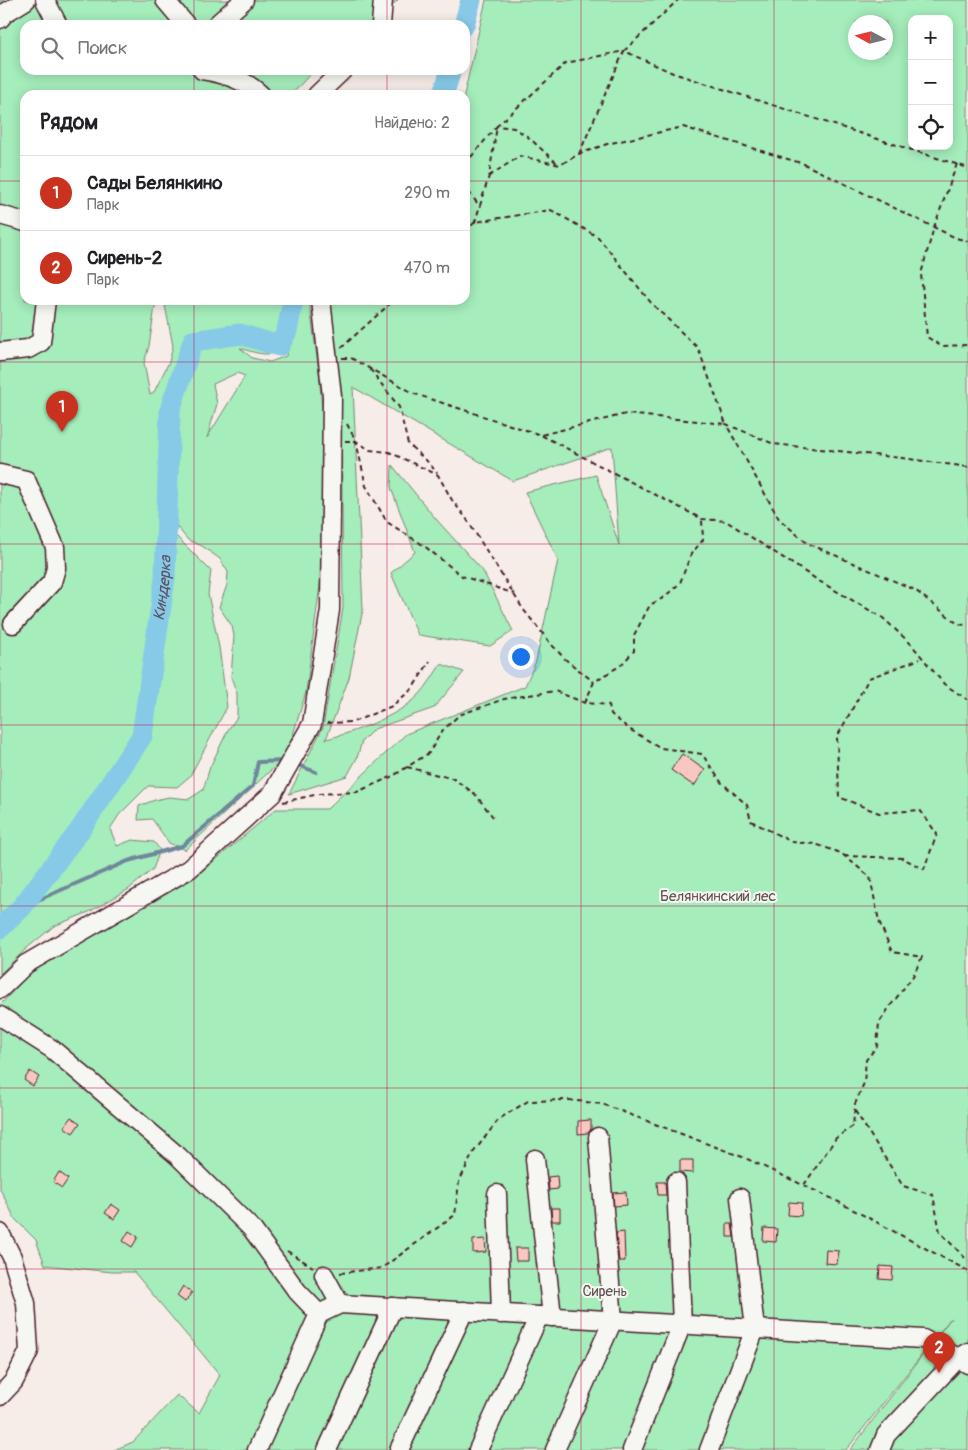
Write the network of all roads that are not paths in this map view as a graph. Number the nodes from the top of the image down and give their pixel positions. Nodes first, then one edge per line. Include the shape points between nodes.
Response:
1 (45, 0) edge
2 (165, 0) edge
3 (244, 0) edge
4 (383, 0) edge
5 (22, 1) edge
6 (0, 18) edge
7 (55, 20) edge
8 (182, 20) edge
9 (222, 20) edge
10 (381, 20) edge
11 (222, 75) edge
12 (338, 75) edge
13 (254, 90) edge
14 (322, 90) edge
15 (0, 215) edge
16 (20, 221) edge
17 (45, 305) edge
18 (322, 305) edge
19 (0, 352) edge
20 (0, 474) edge
21 (13, 624) dead end
22 (0, 989) edge
23 (0, 1016) edge
24 (598, 1137) dead end
25 (535, 1159) dead end
26 (676, 1182) dead end
27 (497, 1194) dead end
28 (740, 1198) dead end
29 (0, 1233) edge
30 (324, 1275) road end
31 (340, 1304) junction
32 (393, 1307) junction
33 (464, 1311) junction
34 (319, 1314) junction
35 (501, 1314) junction
36 (546, 1316) junction
37 (613, 1320) junction
38 (682, 1324) junction
39 (755, 1329) junction
40 (965, 1358) edge
41 (0, 1396) edge
42 (257, 1450) edge
43 (327, 1450) edge
44 (399, 1450) edge
45 (478, 1450) edge
46 (555, 1450) edge
47 (632, 1450) edge
48 (709, 1450) edge
49 (880, 1450) edge

1 - 7 street
2 - 8 street
3 - 9 street
4 - 10 street
5 - 6 street
11 - 13 street via 244,82
12 - 14 street
15 - 16 street
17 - 19 street via 41,342 28,350
18 - 22 street via 332,407 330,610 312,724 272,794 189,869 26,964
20 - 21 street via 26,480 56,547 52,582
23 - 34 street via 52,1049 178,1156 252,1229 297,1291
24 - 37 street
25 - 36 street
26 - 38 street
27 - 35 street
28 - 39 street
29 - 41 street via 12,1257 26,1302 30,1351 14,1381
30 - 31 street
31 - 32 street
31 - 34 street
32 - 33 street
32 - 43 street
33 - 35 street
33 - 44 street
34 - 42 street
35 - 36 street
36 - 37 street
36 - 45 street
37 - 38 street
37 - 46 street
38 - 39 street
38 - 47 street
39 - 40 street via 922,1339
39 - 48 street
40 - 49 street via 886,1435

